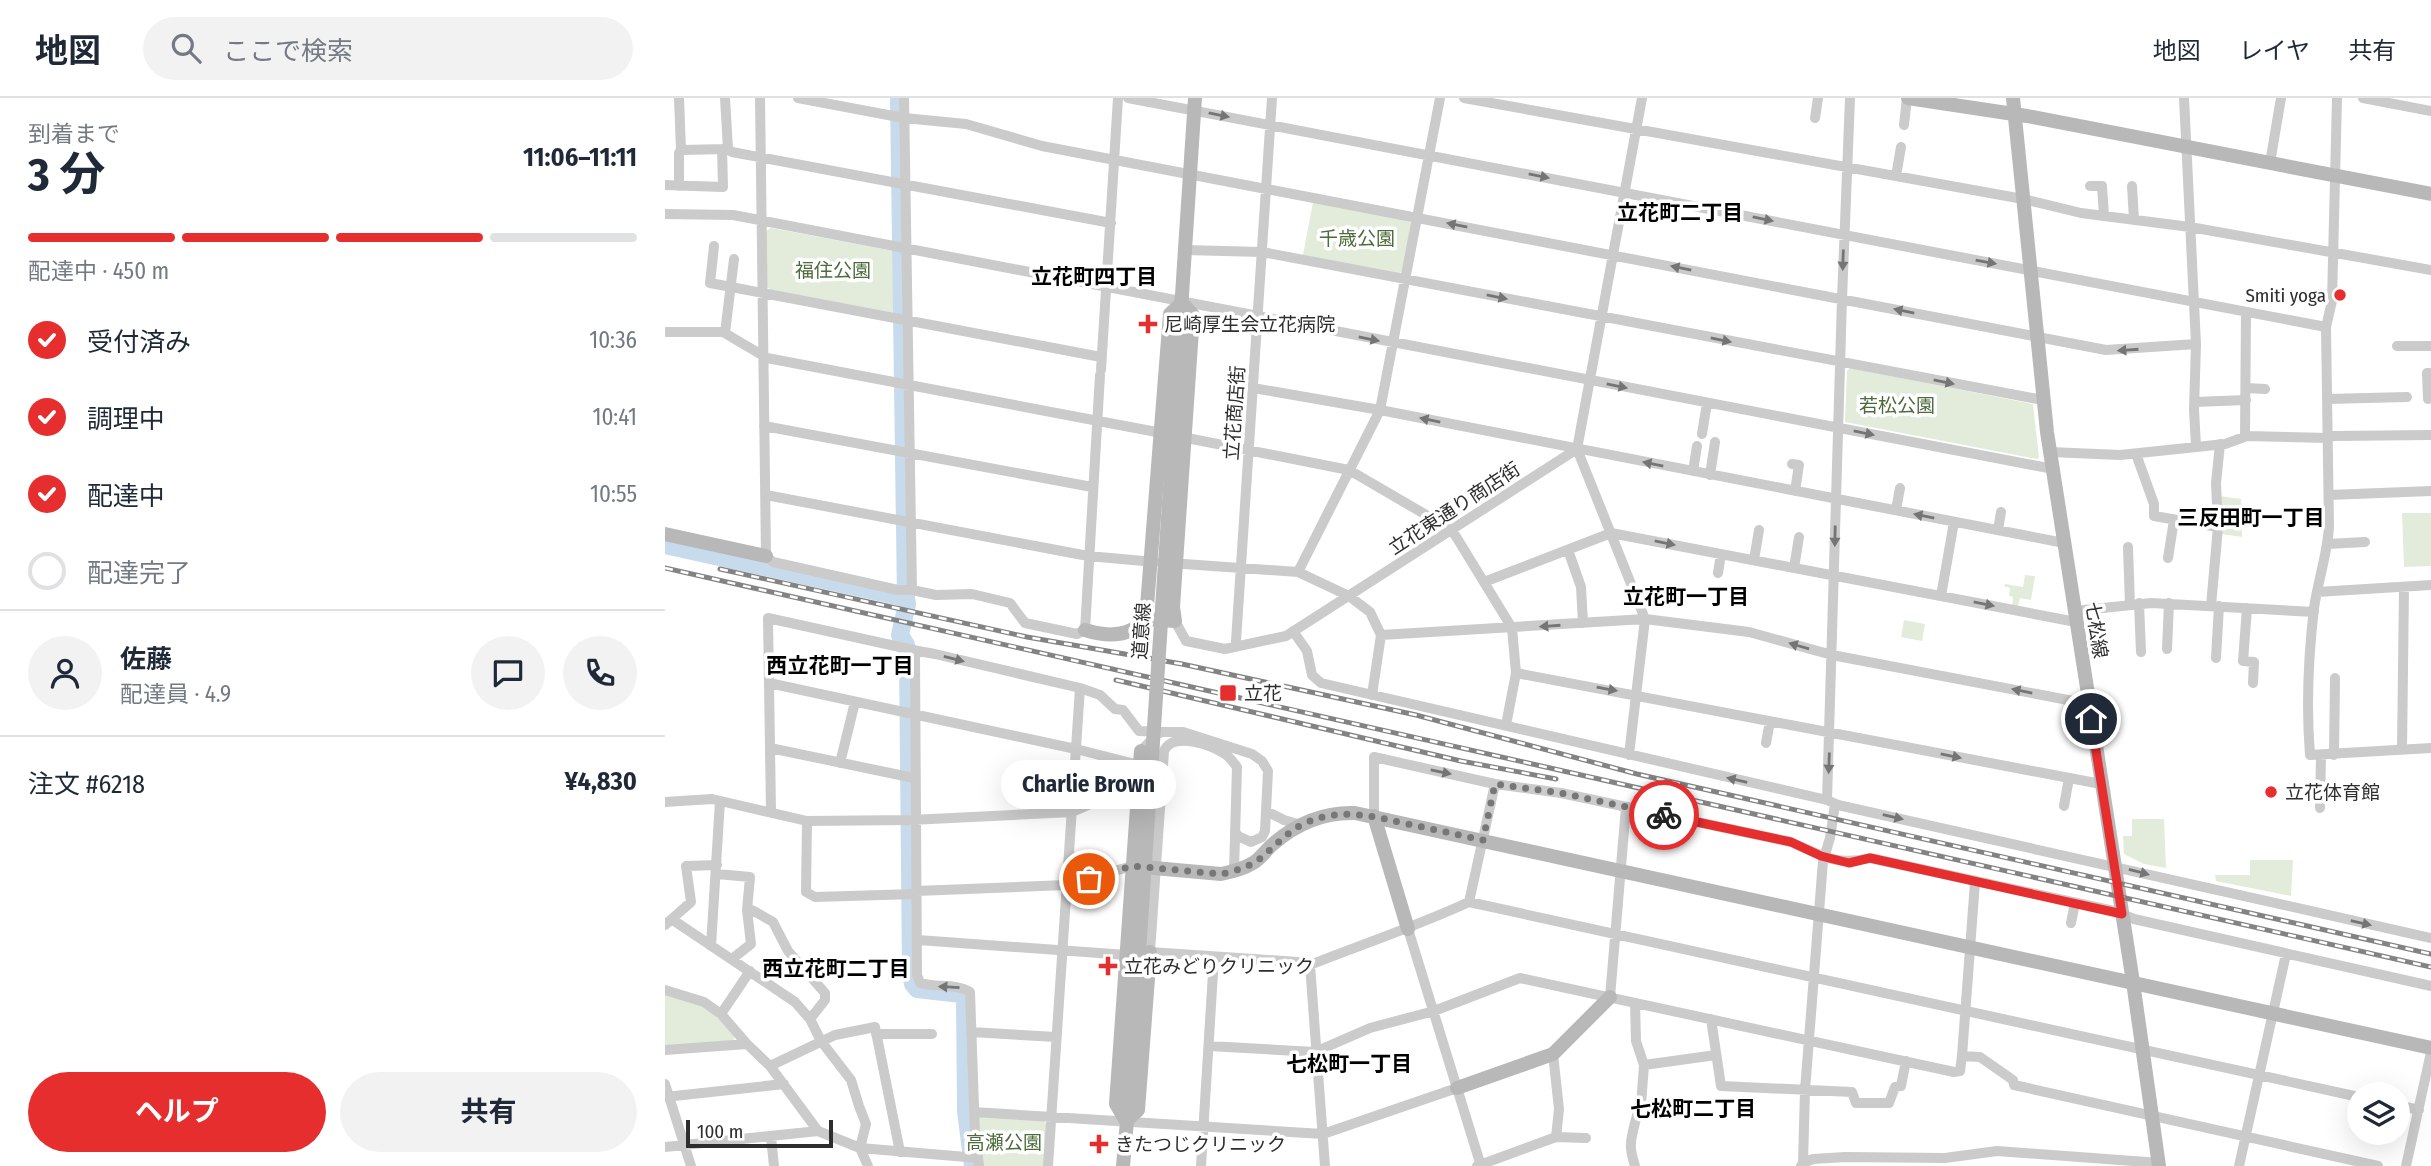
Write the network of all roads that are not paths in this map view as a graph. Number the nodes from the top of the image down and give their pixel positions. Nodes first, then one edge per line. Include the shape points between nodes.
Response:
1 (679, 98) edge
2 (725, 98) edge
3 (760, 98) edge
4 (798, 98) edge
5 (904, 98) edge
6 (1118, 98) edge
7 (1128, 98) edge
8 (1272, 98) edge
9 (1440, 98) edge
10 (1464, 98) edge
11 (1642, 98) edge
12 (1818, 98) edge
13 (1850, 98) edge
14 (1908, 98) edge
15 (2013, 98) edge
16 (2184, 98) edge
17 (2281, 98) edge
18 (2337, 98) edge
19 (2363, 98) edge
20 (818, 100) edge
21 (1195, 104) edge
22 (2431, 111) edge
23 (2015, 113) junction
24 (901, 118) junction
25 (1815, 118) dead end
26 (1270, 125) junction
27 (1904, 125) dead end
28 (1637, 129) junction
29 (2186, 146) junction
30 (1901, 147) dead end
31 (725, 149) junction
32 (681, 150) junction
33 (1430, 155) junction
34 (761, 156) junction
35 (1114, 159) junction
36 (2270, 163) junction
37 (1847, 167) junction
38 (1190, 174) junction
39 (2335, 175) junction
40 (1896, 176) junction
41 (902, 183) junction
42 (665, 186) edge
43 (679, 186) junction
44 (2090, 186) dead end
45 (2132, 186) dead end
46 (1265, 188) junction
47 (1625, 193) junction
48 (2431, 194) edge
49 (2023, 199) junction
50 (665, 214) edge
51 (2104, 216) junction
52 (1418, 217) junction
53 (2134, 220) junction
54 (763, 223) junction
55 (1111, 223) junction
56 (2190, 227) junction
57 (1844, 235) junction
58 (714, 246) dead end
59 (903, 249) junction
60 (1185, 250) junction
61 (1262, 252) junction
62 (2333, 252) junction
63 (1613, 255) junction
64 (734, 259) dead end
65 (2030, 270) junction
66 (2431, 270) edge
67 (1406, 280) junction
68 (731, 287) junction
69 (1105, 287) junction
70 (764, 293) junction
71 (1842, 299) junction
72 (2194, 302) junction
73 (1182, 303) junction
74 (2246, 312) junction
75 (1602, 317) junction
76 (1258, 318) junction
77 (904, 319) junction
78 (2326, 327) junction
79 (665, 332) edge
80 (725, 333) junction
81 (2036, 336) junction
82 (1393, 344) junction
83 (2196, 345) junction
84 (2397, 346) dead end
85 (2431, 346) edge
86 (764, 356) junction
87 (1101, 357) junction
88 (1840, 362) junction
89 (2431, 373) edge
90 (1590, 381) junction
91 (905, 384) junction
92 (1253, 388) junction
93 (2265, 389) dead end
94 (2246, 394) junction
95 (2407, 397) dead end
96 (2327, 399) junction
97 (2428, 399) dead end
98 (2043, 400) junction
99 (2195, 402) junction
100 (1707, 403) junction
101 (1380, 410) junction
102 (1097, 420) junction
103 (764, 426) junction
104 (1838, 428) junction
105 (1161, 433) junction
106 (1702, 434) dead end
107 (2431, 435) edge
108 (2245, 436) junction
109 (1185, 438) junction
110 (2328, 438) junction
111 (1715, 442) dead end
112 (2220, 444) junction
113 (1697, 446) dead end
114 (2196, 446) junction
115 (1577, 449) junction
116 (1249, 451) junction
117 (2050, 452) junction
118 (906, 453) junction
119 (2136, 454) junction
120 (1793, 464) dead end
121 (2053, 469) junction
122 (1349, 470) junction
123 (1693, 471) junction
124 (1710, 475) junction
125 (1092, 487) junction
126 (1900, 488) dead end
127 (1795, 491) junction
128 (2431, 491) edge
129 (766, 495) junction
130 (2329, 495) junction
131 (1836, 499) junction
132 (1896, 510) junction
133 (2001, 512) dead end
134 (2173, 520) junction
135 (907, 522) junction
136 (1954, 522) junction
137 (2218, 527) junction
138 (1452, 530) junction
139 (1759, 530) dead end
140 (1998, 530) junction
141 (1611, 533) junction
142 (665, 534) edge
143 (1799, 537) dead end
144 (2365, 542) dead end
145 (2064, 543) junction
146 (2328, 544) junction
147 (2128, 547) dead end
148 (1568, 550) junction
149 (1721, 554) junction
150 (766, 556) junction
151 (1088, 556) junction
152 (2168, 558) dead end
153 (1754, 560) junction
154 (1151, 562) junction
155 (1177, 564) junction
156 (1241, 568) junction
157 (1794, 568) junction
158 (1298, 572) junction
159 (1718, 573) dead end
160 (1834, 576) junction
161 (1484, 582) junction
162 (2431, 585) edge
163 (2404, 587) junction
164 (908, 590) junction
165 (2317, 592) junction
166 (1349, 596) junction
167 (1941, 596) junction
168 (2169, 603) junction
169 (2135, 604) junction
170 (2215, 606) junction
171 (2247, 607) junction
172 (2314, 612) junction
173 (2075, 616) junction
174 (1146, 619) junction
175 (1645, 619) junction
176 (1175, 621) junction
177 (1583, 623) junction
178 (1512, 628) junction
179 (1085, 630) junction
180 (1293, 631) junction
181 (1381, 635) junction
182 (1236, 641) dead end
183 (2167, 649) dead end
184 (911, 650) junction
185 (2141, 652) dead end
186 (1832, 655) junction
187 (2216, 658) dead end
188 (1516, 673) junction
189 (2335, 678) dead end
190 (768, 683) junction
191 (2253, 683) dead end
192 (1080, 688) junction
193 (1636, 694) junction
194 (1371, 695) junction
195 (855, 702) junction
196 (2089, 704) junction
197 (910, 714) junction
198 (1770, 721) junction
199 (1506, 725) junction
200 (1162, 732) junction
201 (1830, 733) junction
202 (1766, 743) dead end
203 (770, 748) junction
204 (1076, 748) junction
205 (2431, 748) edge
206 (2402, 750) junction
207 (1252, 754) junction
208 (1629, 755) junction
209 (2321, 755) junction
210 (2334, 755) junction
211 (1140, 758) junction
212 (840, 763) junction
213 (1238, 770) junction
214 (911, 778) junction
215 (2069, 778) junction
216 (1138, 784) junction
217 (1495, 784) junction
218 (2101, 784) junction
219 (1162, 785) junction
220 (720, 801) junction
221 (665, 802) edge
222 (1831, 802) junction
223 (2064, 806) dead end
224 (1626, 807) junction
225 (2320, 808) dead end
226 (1266, 811) junction
227 (1072, 812) junction
228 (771, 813) junction
229 (1374, 816) junction
230 (911, 820) junction
231 (807, 821) junction
232 (1301, 825) junction
233 (1235, 831) junction
234 (1483, 840) junction
235 (1825, 857) junction
236 (1132, 866) junction
237 (2114, 866) junction
238 (1156, 868) junction
239 (717, 869) junction
240 (1621, 870) junction
241 (1234, 871) junction
242 (1975, 882) junction
243 (1066, 885) junction
244 (913, 894) junction
245 (1469, 902) junction
246 (2075, 903) junction
247 (747, 910) junction
248 (1819, 914) junction
249 (2122, 914) junction
250 (669, 923) edge
251 (2071, 923) dead end
252 (1408, 929) junction
253 (1615, 933) junction
254 (2431, 938) edge
255 (918, 940) junction
256 (1970, 946) junction
257 (711, 947) junction
258 (1062, 949) junction
259 (1150, 952) junction
260 (2286, 954) junction
261 (1126, 955) junction
262 (1214, 957) junction
263 (732, 959) junction
264 (1310, 965) junction
265 (750, 971) junction
266 (1814, 978) junction
267 (2133, 982) junction
268 (2431, 986) edge
269 (665, 990) edge
270 (1610, 997) junction
271 (1635, 1003) junction
272 (1434, 1011) junction
273 (1964, 1011) junction
274 (2273, 1012) junction
275 (721, 1014) junction
276 (810, 1019) junction
277 (1711, 1019) junction
278 (971, 1032) junction
279 (876, 1034) junction
280 (932, 1034) dead end
281 (1056, 1037) junction
282 (1808, 1040) junction
283 (821, 1041) junction
284 (747, 1044) junction
285 (1209, 1046) junction
286 (665, 1050) edge
287 (2143, 1050) junction
288 (2431, 1050) edge
289 (1315, 1052) junction
290 (1553, 1054) junction
291 (1716, 1055) junction
292 (1962, 1056) junction
293 (1906, 1061) junction
294 (1644, 1065) junction
295 (770, 1066) junction
296 (2259, 1075) junction
297 (665, 1084) edge
298 (784, 1084) junction
299 (1457, 1088) junction
300 (1805, 1090) junction
301 (2347, 1094) edge
302 (667, 1096) edge
303 (2410, 1108) edge
304 (2419, 1110) junction
305 (974, 1112) junction
306 (1051, 1116) junction
307 (2153, 1116) junction
308 (1126, 1121) junction
309 (1203, 1126) junction
310 (818, 1131) junction
311 (1323, 1134) junction
312 (2246, 1136) junction
313 (771, 1137) junction
314 (1556, 1137) junction
315 (1586, 1138) dead end
316 (684, 1145) junction
317 (665, 1147) edge
318 (860, 1148) junction
319 (900, 1152) junction
320 (976, 1160) edge
321 (1803, 1164) edge
322 (2160, 1164) edge
323 (691, 1166) edge
324 (774, 1166) edge
325 (868, 1166) edge
326 (1048, 1166) edge
327 (1123, 1166) edge
328 (1201, 1166) edge
329 (1325, 1166) edge
330 (1480, 1166) edge
331 (1635, 1166) edge
332 (2239, 1166) edge
333 (2378, 1166) edge
334 (2406, 1166) edge

1 - 32 street
2 - 31 street
3 - 34 street
4 - 20 street
5 - 24 street
6 - 35 street
7 - 21 street
8 - 26 street, 立花商店街
9 - 33 street
10 - 28 street
11 - 28 street
12 - 25 street
13 - 37 street
14 - 23 street
14 - 27 street
15 - 23 street, 七松線
16 - 29 street
17 - 36 street
18 - 39 street
19 - 22 street
20 - 24 street
21 -> 26 street
21 - 38 street, 道意線
23 - 29 street
23 - 49 street, 七松線
24 - 35 street via 966,124 1042,146
24 - 41 street
26 - 33 street
26 - 46 street, 立花商店街
28 - 37 street
28 - 47 street
29 - 36 street
29 - 56 street
30 - 40 street
31 - 32 street
31 - 34 street
31 - 43 street via 723,187
32 - 43 street
33 -> 47 street
33 - 52 street
34 - 41 street
34 - 54 street
35 - 38 street
35 - 55 street
36 - 39 street
37 - 40 street
37 - 57 street
38 - 46 street
38 - 60 street, 道意線
39 - 48 street
39 - 62 street
40 - 49 street
41 - 55 street
41 - 59 street
42 - 43 street
44 - 51 street via 2102,186
45 - 53 street
46 - 52 street
46 - 61 street, 立花商店街
47 -> 57 street
47 - 63 street
49 - 51 street
49 - 65 street, 七松線
50 - 54 street via 733,215
51 - 53 street
63 -> 52 street
52 - 67 street
53 - 56 street
54 - 59 street
54 - 70 street
55 - 69 street
56 - 62 street
56 - 72 street
57 -> 65 street
57 -> 71 street
58 - 68 street via 710,283
59 - 69 street
59 - 77 street
60 - 61 street
60 - 73 street, 道意線
61 - 67 street
61 - 76 street, 立花商店街
62 - 66 street
62 - 78 street via 2332,301
71 -> 63 street
63 - 75 street
64 - 68 street
65 - 72 street
65 - 81 street, 七松線
67 -> 75 street
67 - 82 street
68 - 70 street
68 - 80 street
69 - 73 street
69 - 87 street
70 - 77 street
70 - 86 street
81 -> 71 street
71 - 88 street
72 - 74 street
72 - 83 street
73 - 76 street
73 - 105 street via 1170,314
73 - 109 street via 1193,315
73 - 308 street, 道意線, bridge
74 - 78 street
74 - 94 street
75 -> 88 street
75 - 90 street
76 -> 82 street
76 - 92 street, 立花商店街
77 - 87 street
77 - 91 street
78 - 96 street
79 - 80 street
80 - 86 street
83 -> 81 street via 2113,351
81 - 98 street, 七松線
82 - 90 street
82 - 101 street
83 - 99 street
84 - 85 street
86 - 91 street
86 - 103 street
87 - 102 street
88 -> 98 street
88 - 104 street
89 - 97 street via 2427,373
90 -> 100 street
90 - 115 street
91 - 102 street
91 - 118 street
92 - 101 street
92 - 116 street, 立花商店街
93 - 94 street
94 - 99 street
94 - 108 street
95 - 96 street
96 - 110 street
98 - 117 street, 七松線
99 - 114 street
100 - 104 street
100 - 106 street
115 -> 101 street
101 - 122 street
102 - 105 street
102 - 125 street
103 - 118 street
103 - 129 street
104 -> 121 street
104 - 131 street
105 - 109 street
105 - 154 street
107 - 110 street
108 - 110 street
108 - 112 street
109 - 116 street
109 - 155 street
110 - 130 street
111 - 124 street
112 - 114 street
112 - 137 street
113 - 123 street
114 - 119 street
123 -> 115 street
115 - 138 street, 立花東通り商店街
115 - 141 street
116 - 122 street
116 - 156 street, 立花商店街
117 - 119 street
117 - 121 street, 七松線
118 - 125 street
118 - 135 street
119 - 134 street via 2154,516
120 - 127 street via 1800,465
121 - 145 street, 七松線
122 - 138 street
122 - 158 street
123 - 124 street
124 - 127 street
125 - 151 street
126 - 132 street
127 - 131 street
128 - 130 street
129 - 135 street
129 - 150 street
130 - 146 street
131 - 132 street
131 -> 160 street
136 -> 132 street
133 - 140 street
134 - 137 street
134 - 152 street
135 - 151 street
135 - 164 street
136 - 140 street
136 - 167 street
137 - 170 street
138 - 161 street
138 - 166 street, 立花東通り商店街
139 - 153 street
140 - 145 street
141 - 148 street
141 -> 149 street
141 - 175 street
142 - 150 street
143 - 157 street
144 - 146 street
145 - 173 street, 七松線
146 - 165 street
147 - 169 street
148 - 161 street
148 - 177 street via 1581,587
149 - 153 street
149 - 159 street
150 - 164 street via 773,562
151 - 154 street
151 - 179 street
153 - 157 street
154 - 155 street
154 - 174 street
155 - 156 street
155 - 176 street
156 - 158 street
156 - 182 street, 立花商店街
157 - 160 street
158 - 166 street
160 - 167 street
160 - 186 street
161 - 178 street
162 - 163 street
163 - 165 street
163 - 206 street
164 - 179 street via 972,594 1010,603 1025,623 1077,634
165 - 172 street
166 - 180 street, 立花東通り商店街
166 - 181 street via 1370,612
167 -> 173 street
168 - 169 street
168 - 170 street
168 - 183 street
169 - 173 street
169 - 185 street
170 - 171 street
170 - 187 street
171 - 172 street
171 - 191 street via 2243,661 2254,662
172 - 209 street via 2306,699 2310,755
173 - 196 street, 七松線
174 - 176 street
174 - 179 street via 1134,630 1117,635
175 - 177 street
186 -> 175 street via 1749,632
175 - 193 street
176 - 180 street, 立花東通り商店街 via 1186,641 1225,649
177 -> 178 street
178 - 181 street
178 - 188 street
180 - 194 street via 1307,651 1316,681
181 - 194 street
184 - 190 street via 768,618
184 -> 192 street
184 - 197 street via 915,657
196 -> 186 street
186 - 201 street
188 -> 193 street
188 - 199 street
189 - 210 street
190 - 195 street
190 - 203 street
192 - 200 street via 1123,710 1139,731
192 - 204 street
193 - 198 street
193 - 208 street
194 - 199 street
195 - 197 street
195 - 212 street
196 - 218 street, 七松線
197 - 204 street
197 - 214 street
198 - 201 street
198 - 202 street
199 - 208 street
200 - 207 street via 1183,732
200 - 211 street via 1150,738
201 -> 215 street
201 -> 222 street
203 - 212 street
203 - 228 street
204 - 211 street
204 - 227 street
205 - 206 street
206 - 210 street
207 - 213 street
207 - 226 street via 1268,771
222 -> 208 street
209 - 210 street
209 - 225 street
211 - 216 street
212 - 214 street
213 - 219 street via 1223,753 1173,740 1165,747
213 - 233 street
214 - 230 street
215 - 218 street
215 - 223 street
216 - 219 street
216 - 227 street
216 - 236 street
217 - 224 street
229 -> 217 street via 1374,757
217 - 234 street
218 - 237 street, 七松線
219 - 238 street
220 - 221 street
220 - 228 street
220 - 239 street
222 - 235 street
222 -> 237 street
224 - 235 street via 1791,842
224 - 240 street
226 - 232 street
226 - 233 street via 1265,831 1258,840 1247,841
227 - 230 street
227 - 243 street
228 - 231 street
229 - 232 street via 1325,815
229 - 234 street
229 - 252 street
230 - 231 street
230 - 244 street
231 - 244 street via 806,892 815,897
232 - 241 street via 1254,863
233 - 241 street
234 - 240 street
234 - 245 street
235 - 242 street via 1849,863 1870,858
235 - 248 street
236 - 238 street
236 - 243 street
236 - 261 street
237 - 249 street, 七松線
237 -> 254 street
238 - 241 street
238 - 259 street
239 - 247 street via 750,877
239 - 250 street via 686,866 691,902
239 - 257 street
240 - 248 street
240 - 253 street
242 - 246 street
242 - 256 street
243 - 244 street
243 - 258 street
244 - 255 street
245 - 252 street
245 - 253 street
246 - 249 street
246 - 251 street
247 - 263 street via 751,944
247 - 276 street via 773,922 788,951 825,993
248 - 256 street
248 - 266 street
249 - 260 street
249 - 267 street, 七松線
250 - 257 street
252 - 264 street
252 - 272 street
253 - 266 street
253 - 270 street
255 - 258 street
278 -> 255 street via 970,992 920,983
256 - 267 street
256 - 273 street
257 - 263 street
258 - 261 street
258 - 281 street
259 - 262 street
259 - 308 street via 1138,1110
260 - 268 street
260 - 274 street
261 - 308 street via 1116,1104
262 - 264 street
262 - 285 street
263 - 265 street
264 - 289 street
265 - 275 street
265 - 276 street via 795,1002
266 - 273 street
266 - 282 street
267 - 274 street
267 - 287 street, 七松線
269 - 275 street via 704,1002
270 - 271 street
270 - 272 street via 1520,978
270 - 290 street
271 - 277 street
271 - 294 street via 1636,1041
272 - 289 street via 1370,1028
272 - 299 street
273 - 287 street
273 - 292 street
274 - 288 street
274 - 296 street
275 - 284 street
276 - 283 street
277 - 282 street
277 - 291 street
278 - 281 street
278 - 305 street
279 - 280 street
279 - 283 street via 875,1027
279 - 319 street
281 - 306 street
282 - 293 street
282 - 300 street
283 - 295 street
283 - 318 street via 851,1080 866,1124
284 - 286 street
284 - 295 street
285 - 289 street
285 - 309 street
287 - 296 street
287 - 307 street, 七松線 via 2154,1097
288 - 304 street
289 - 311 street
290 - 299 street
290 - 314 street via 1559,1109
291 - 294 street
291 - 300 street via 1721,1086
292 - 293 street via 1960,1071 1954,1072
292 - 307 street via 1980,1057 2014,1085
293 - 300 street via 1901,1086 1892,1090 1889,1103 1856,1102 1851,1092
294 - 331 street via 1641,1105 1630,1143
295 - 298 street
296 - 301 street
296 - 312 street
297 - 302 street
298 - 302 street
298 - 310 street
299 - 311 street
299 - 330 street
300 - 321 street
302 - 316 street
303 - 304 street
304 - 334 street
305 - 306 street
305 - 320 street
306 - 308 street
306 - 326 street
307 - 312 street
307 - 322 street, 七松線
308 - 309 street
308 - 327 street, 道意線
309 - 311 street
309 - 328 street
310 - 313 street
310 - 318 street
311 - 329 street
312 - 332 street
312 - 333 street
313 - 316 street
313 - 324 street
314 - 315 street
314 - 330 street
316 - 317 street
316 - 323 street
318 - 319 street
318 - 325 street
319 - 320 street
321 - 322 street via 1812,1159 1945,1158 1997,1151

